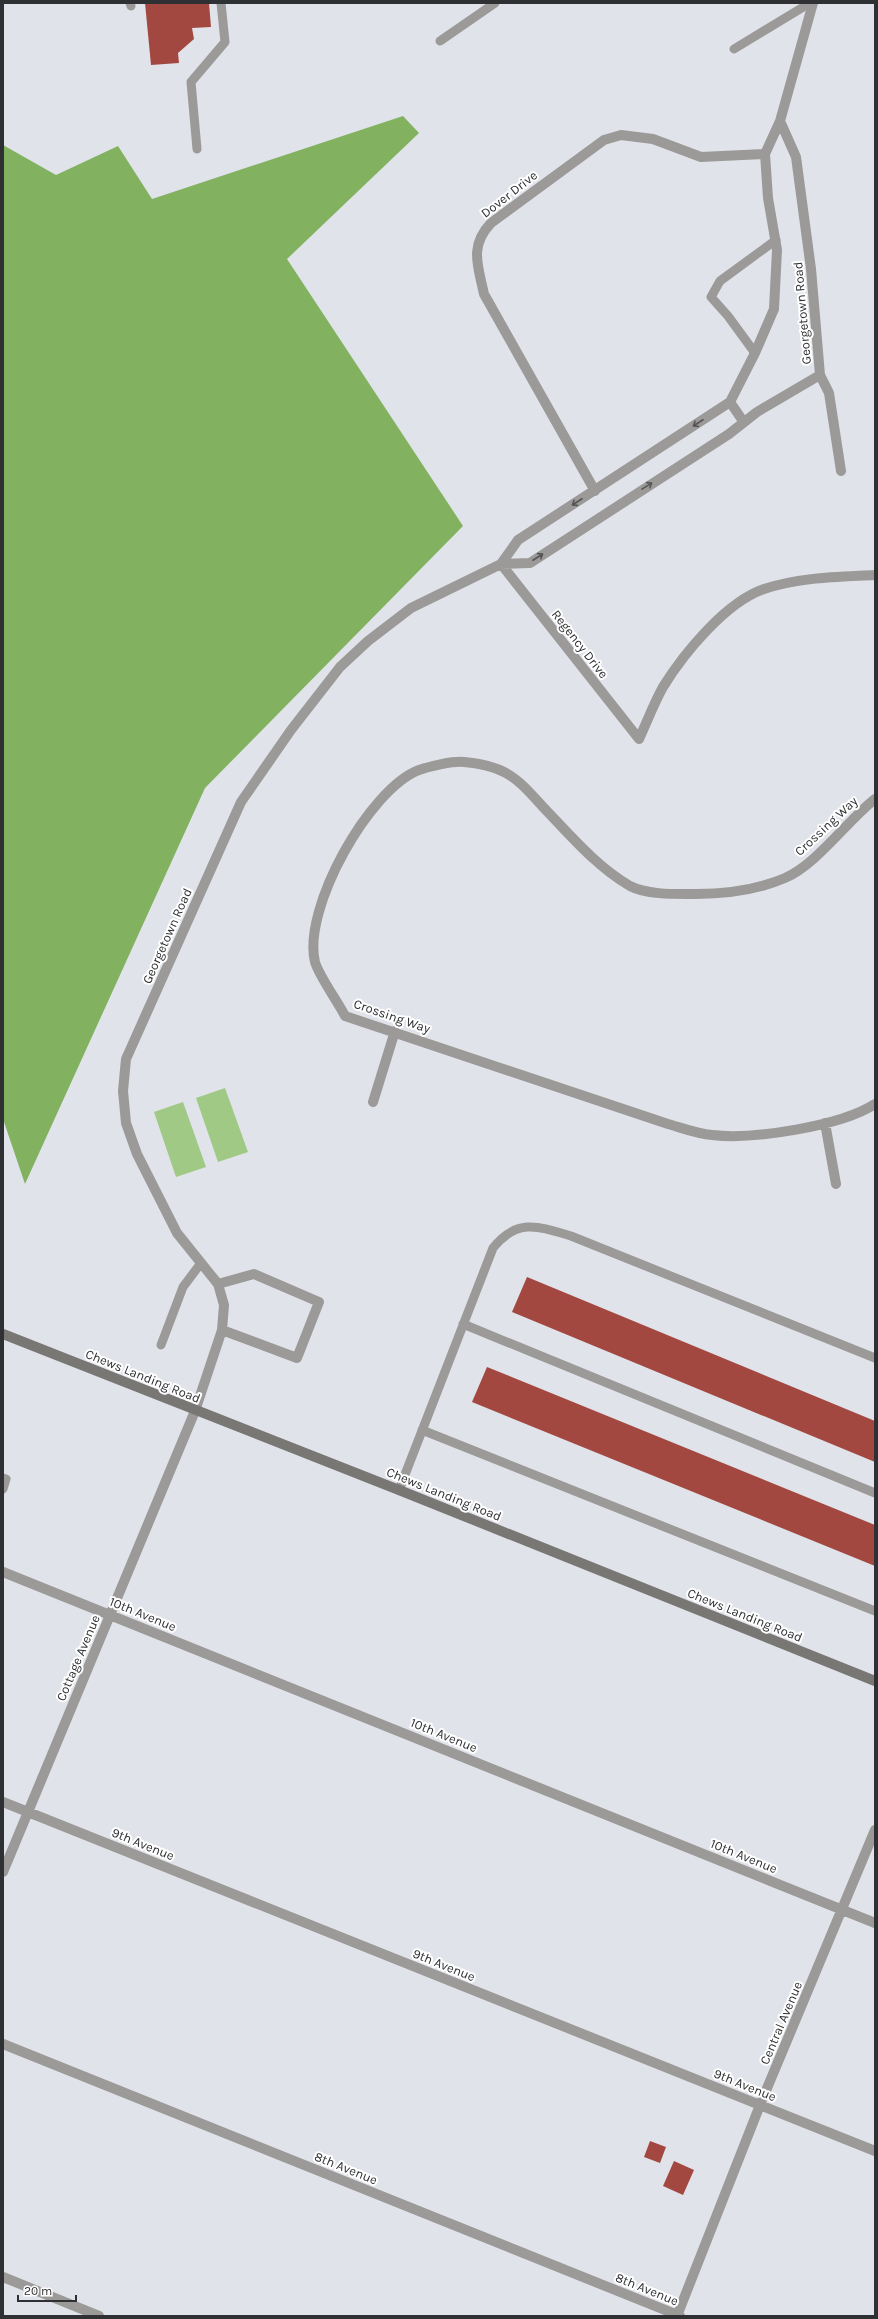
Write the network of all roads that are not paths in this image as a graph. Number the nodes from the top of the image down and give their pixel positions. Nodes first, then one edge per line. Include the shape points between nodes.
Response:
1 (221, 3) edge
2 (495, 3) edge
3 (811, 3) edge
4 (440, 41) dead end
5 (734, 49) dead end
6 (780, 121) junction
7 (198, 148) dead end
8 (765, 154) junction
9 (776, 240) junction
10 (756, 353) junction
11 (820, 375) junction
12 (730, 402) junction
13 (743, 421) junction
14 (841, 471) dead end
15 (595, 491) junction
16 (501, 564) junction
17 (875, 575) edge
18 (875, 799) edge
19 (395, 1031) junction
20 (373, 1102) dead end
21 (875, 1104) edge
22 (825, 1124) junction
23 (836, 1184) dead end
24 (201, 1263) junction
25 (218, 1284) junction
26 (464, 1324) junction
27 (222, 1330) junction
28 (3, 1334) edge
29 (160, 1345) dead end
30 (875, 1358) edge
31 (195, 1411) junction
32 (422, 1430) junction
33 (5, 1479) edge
34 (3, 1489) edge
35 (399, 1490) junction
36 (875, 1493) edge
37 (3, 1572) edge
38 (875, 1611) edge
39 (110, 1615) junction
40 (875, 1681) edge
41 (3, 1802) edge
42 (27, 1812) junction
43 (875, 1830) edge
44 (3, 1872) edge
45 (842, 1910) junction
46 (875, 1923) edge
47 (3, 2044) edge
48 (760, 2105) junction
49 (875, 2151) edge
50 (3, 2277) edge
51 (99, 2316) edge
52 (678, 2316) edge

1 - 7 lane via 224,42 191,82
2 - 4 lane
3 - 5 lane
3 - 6 street
6 - 8 street
6 - 11 street, Georgetown Road via 796,157 811,269
8 - 9 street, Georgetown Road via 768,198
8 - 15 street, Dover Drive via 701,157 653,139 621,135 604,140 491,223 481,234 477,244 477,263 484,294
9 - 10 street, Georgetown Road via 774,309
9 - 10 lane via 720,281 711,297
10 - 12 street, Georgetown Road
11 - 13 street, Georgetown Road
11 - 14 street via 829,393
12 - 13 street
12 -> 15 street, Georgetown Road
16 -> 13 street, Georgetown Road via 530,563 729,434
15 -> 16 street, Georgetown Road via 518,540
16 - 17 street, Regency Drive via 639,739 663,687 696,643 731,608 763,589 808,579
16 - 24 street, Georgetown Road via 411,608 368,641 340,667 291,730 240,802 126,1059 123,1091 126,1123 137,1154 177,1233
18 - 19 street, Crossing Way via 812,859 786,878 727,894 663,894 631,886 588,853 520,782 505,772 461,762 418,770 392,789 355,832 323,894 315,926 315,962 345,1016
19 - 20 street
19 - 22 street, Crossing Way via 668,1124 712,1135 772,1133
21 - 22 street, Crossing Way via 866,1110
22 - 23 street
24 - 25 street, Georgetown Road
24 - 29 lane via 183,1287
25 - 27 street, Georgetown Road via 224,1305
25 - 27 street via 254,1274 319,1302 297,1358
26 - 30 lane via 493,1248 503,1235 527,1226 571,1236
26 - 32 lane
26 - 36 lane
27 - 31 street, Georgetown Road
28 - 31 street, Chews Landing Road
31 - 35 street, Chews Landing Road
31 - 39 street, Cottage Avenue
32 - 35 lane
32 - 38 lane
33 - 34 lane
35 - 40 street, Chews Landing Road
37 - 39 street, 10th Avenue
39 - 42 street, Cottage Avenue
39 - 45 street, 10th Avenue
41 - 42 street, 9th Avenue
42 - 44 street, Cottage Avenue
42 - 48 street, 9th Avenue
43 - 45 street, Central Avenue
45 - 46 street, 10th Avenue
45 - 48 street, Central Avenue
47 - 52 street, 8th Avenue
48 - 49 street, 9th Avenue
48 - 52 street, Central Avenue
50 - 51 street

